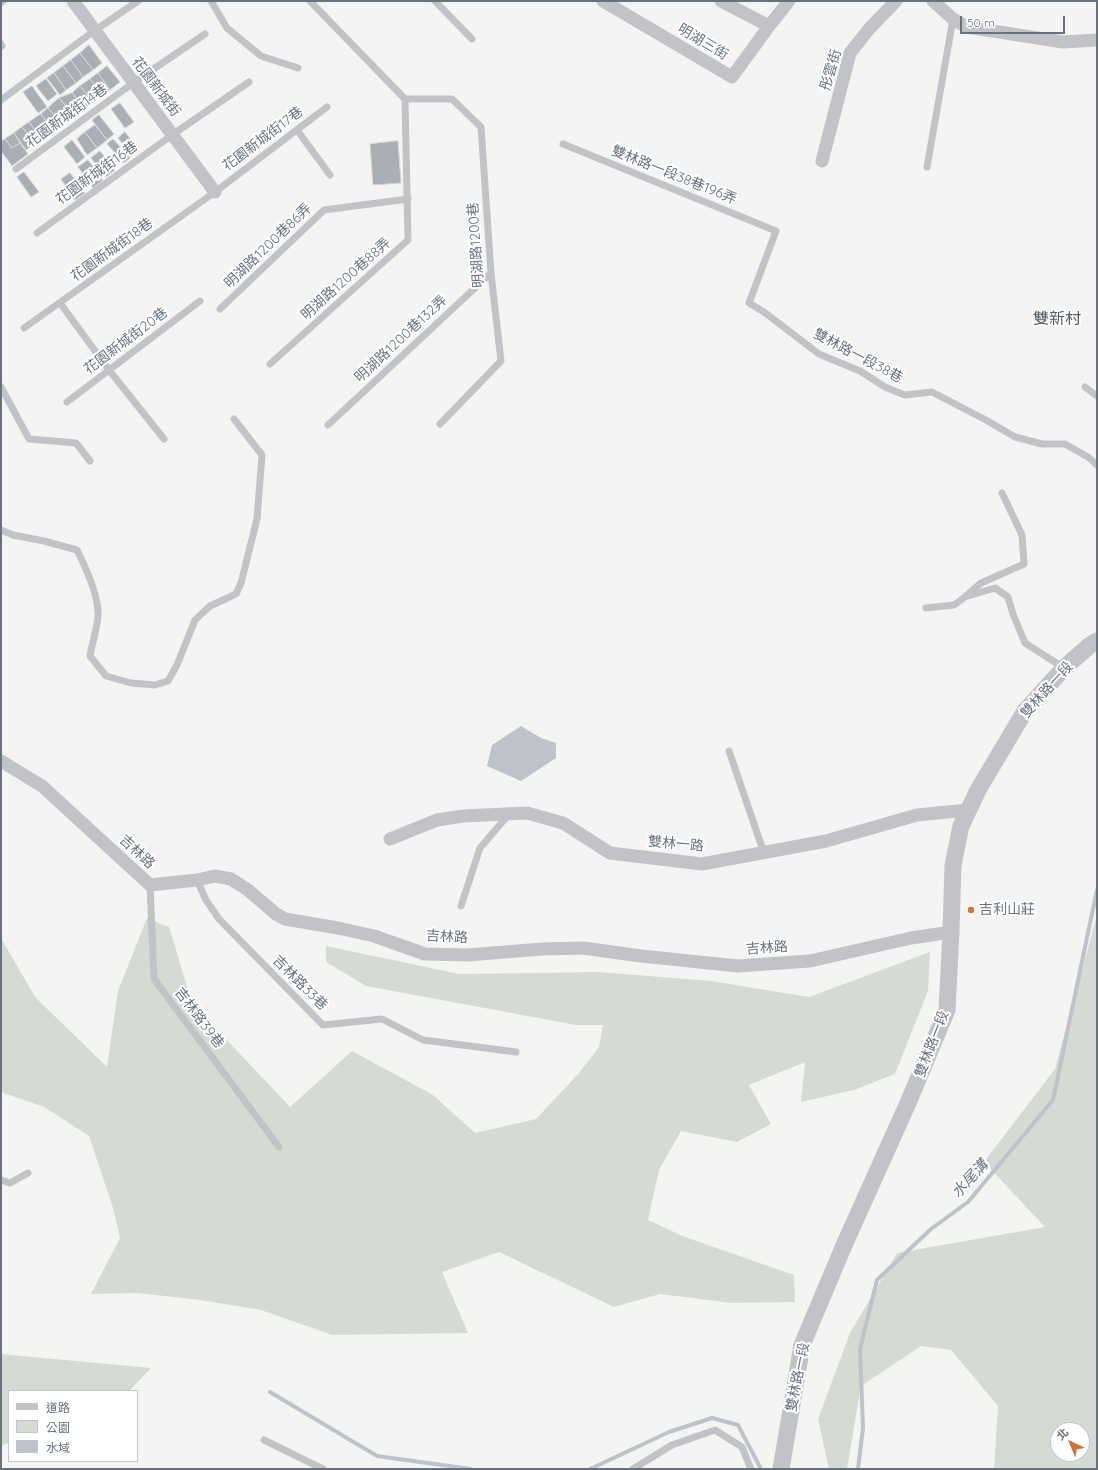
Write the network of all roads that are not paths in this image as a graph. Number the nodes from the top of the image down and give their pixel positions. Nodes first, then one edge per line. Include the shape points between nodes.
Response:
1 (73, 1) edge
2 (138, 1) edge
3 (211, 1) edge
4 (310, 1) edge
5 (436, 1) edge
6 (603, 1) edge
7 (721, 1) edge
8 (789, 1) edge
9 (896, 1) edge
10 (933, 1) edge
11 (737, 5) edge
12 (953, 19) junction
13 (769, 26) junction
14 (94, 31) junction
15 (205, 34) dead end
16 (472, 39) dead end
17 (1097, 40) edge
18 (298, 68) dead end
19 (249, 82) dead end
20 (133, 83) junction
21 (405, 99) junction
22 (1, 100) edge
23 (327, 107) dead end
24 (297, 130) junction
25 (172, 135) junction
26 (563, 144) dead end
27 (822, 162) dead end
28 (927, 167) dead end
29 (16, 169) dead end
30 (330, 175) dead end
31 (215, 192) junction
32 (408, 199) junction
33 (776, 231) joint
34 (37, 233) dead end
35 (491, 273) junction
36 (200, 301) dead end
37 (60, 303) junction
38 (220, 309) dead end
39 (24, 328) dead end
40 (270, 364) dead end
41 (109, 370) junction
42 (1, 387) edge
43 (1085, 387) dead end
44 (1097, 396) edge
45 (67, 402) dead end
46 (234, 419) dead end
47 (440, 424) dead end
48 (328, 425) dead end
49 (164, 439) dead end
50 (90, 461) dead end
51 (1097, 465) edge
52 (1002, 493) dead end
53 (1, 530) edge
54 (965, 597) junction
55 (926, 608) dead end
56 (1097, 641) edge
57 (1064, 668) junction
58 (730, 751) dead end
59 (1, 761) edge
60 (968, 810) junction
61 (509, 814) junction
62 (390, 839) dead end
63 (764, 853) junction
64 (197, 880) junction
65 (150, 886) junction
66 (461, 906) dead end
67 (952, 932) junction
68 (516, 1052) dead end
69 (279, 1147) dead end
70 (28, 1173) dead end
71 (1, 1180) edge
72 (264, 1440) dead end
73 (323, 1469) edge
74 (633, 1469) edge
75 (750, 1469) edge
76 (781, 1469) edge

1 - 14 street, 花園新城街
2 - 14 lane
3 - 18 lane via 227,28 261,56
4 - 21 lane
5 - 16 lane
6 - 13 street, 明湖三街 via 732,77
7 - 11 street
8 - 13 street, 明湖三街
9 - 27 street, 彤雲街 via 850,53
10 - 12 street
11 - 13 street
12 - 17 street via 967,27 1063,42
12 - 28 lane
14 - 20 street, 花園新城街
14 - 22 lane
15 - 20 lane, 花園新城街14巷
19 - 25 lane, 花園新城街16巷
20 - 25 street, 花園新城街
20 - 29 lane, 花園新城街14巷
21 - 32 lane
21 - 35 lane, 明湖路1200巷 via 452,99 481,127
23 - 24 lane, 花園新城街17巷
24 - 30 lane
24 - 31 lane, 花園新城街17巷
25 - 31 street, 花園新城街
25 - 34 lane, 花園新城街16巷
26 - 33 lane, 雙林路一段38巷196弄
31 - 37 lane, 花園新城街18巷
32 - 38 lane, 明湖路1200巷86弄 via 324,210
32 - 40 lane, 明湖路1200巷88弄 via 408,240
33 - 51 lane, 雙林路一段38巷 via 749,303 819,354 860,371 885,387 905,395 932,392 1015,436 1042,444 1065,444 1088,456
35 - 47 lane, 明湖路1200巷 via 501,361
35 - 48 lane, 明湖路1200巷132弄
36 - 41 lane, 花園新城街20巷
37 - 39 lane, 花園新城街18巷
37 - 41 lane
41 - 45 lane, 花園新城街20巷
41 - 49 lane
42 - 50 lane via 29,439 76,443
43 - 44 lane
46 - 53 lane via 262,455 257,519 241,583 236,594 210,606 195,620 168,681 155,686 106,676 90,656 98,615 87,570 77,550
52 - 54 lane via 1022,535 1024,564 981,583
54 - 55 lane via 954,605
54 - 57 lane via 996,588 1008,597 1025,643
56 - 57 street, 雙林路一段
57 - 60 street, 雙林路一段 via 1025,711
58 - 63 lane
59 - 65 street, 吉林路 via 42,786
60 - 63 street, 雙林一路 via 917,815 826,841
60 - 67 street, 雙林路一段 via 961,826 953,865
61 - 62 street, 雙林一路 via 437,820
61 - 63 street, 雙林一路 via 527,813 563,823 610,853 702,864
61 - 66 lane via 480,848
64 - 65 street, 吉林路
64 - 67 street, 吉林路 via 215,876 231,879 285,919 374,936 425,954 468,955 583,948 738,966 810,961 911,938
64 - 68 lane, 吉林路33巷 via 219,919 323,1025 382,1019 424,1040
65 - 69 lane, 吉林路39巷 via 154,979
67 - 76 street, 雙林路一段 via 947,1010 802,1345
70 - 71 lane via 10,1184
72 - 73 lane
74 - 75 lane via 672,1445 715,1430 742,1448

